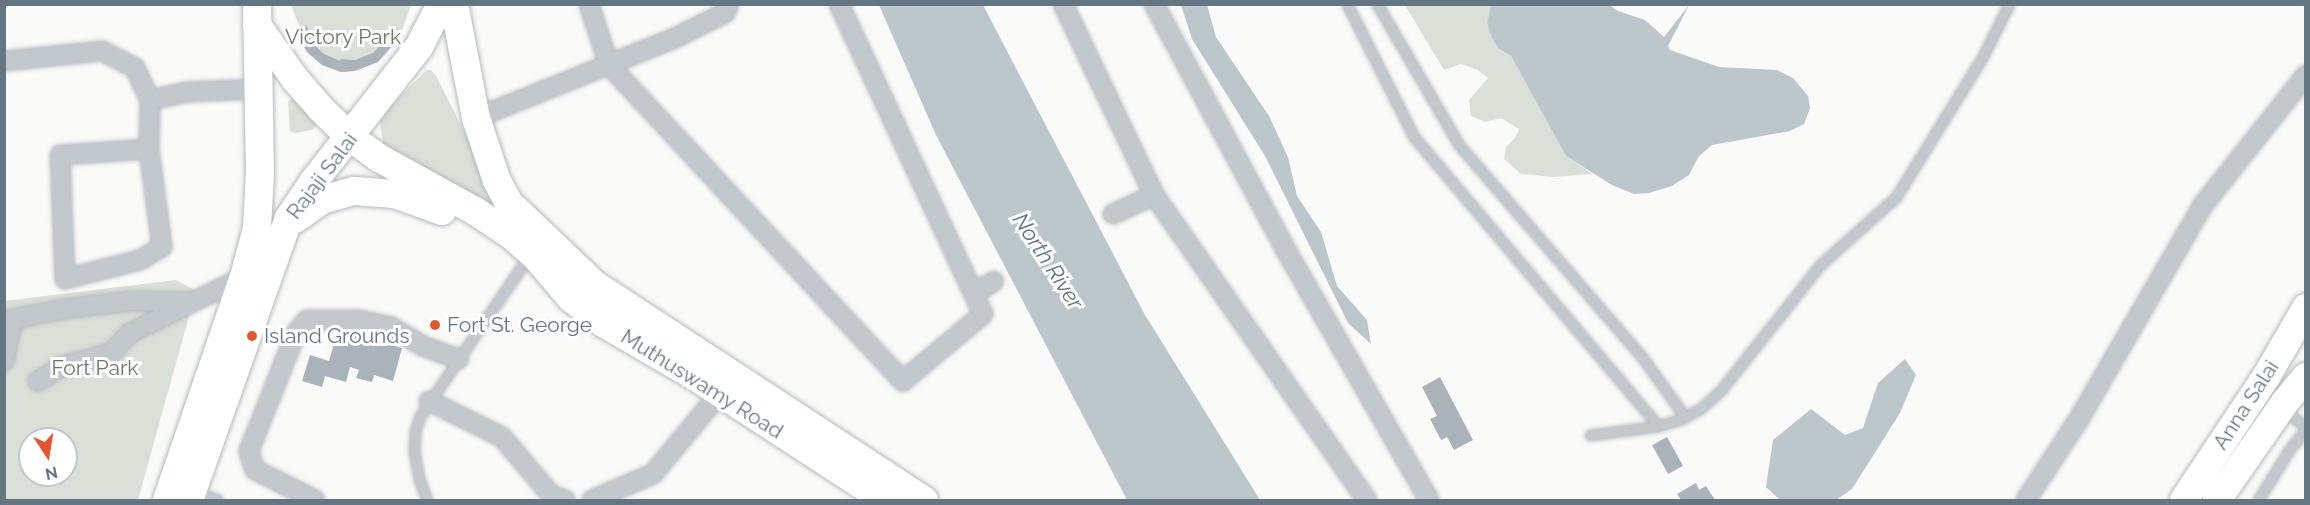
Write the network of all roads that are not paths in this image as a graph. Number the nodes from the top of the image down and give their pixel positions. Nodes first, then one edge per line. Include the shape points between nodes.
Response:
1 (441, 4) edge
2 (454, 4) edge
3 (589, 4) edge
4 (729, 4) edge
5 (839, 4) edge
6 (1063, 4) edge
7 (1154, 4) edge
8 (1347, 4) edge
9 (1377, 4) edge
10 (2009, 4) edge
11 (257, 15) edge
12 (4, 62) edge
13 (609, 65) junction
14 (2306, 75) edge
15 (258, 88) junction
16 (150, 100) junction
17 (476, 118) junction
18 (350, 137) junction
19 (149, 149) junction
20 (1154, 195) junction
21 (1113, 214) dead end
22 (281, 233) junction
23 (531, 252) junction
24 (244, 277) junction
25 (994, 281) dead end
26 (975, 293) junction
27 (193, 303) junction
28 (2306, 308) edge
29 (9, 320) edge
30 (459, 359) junction
31 (4, 361) edge
32 (2306, 378) edge
33 (38, 381) dead end
34 (720, 393) junction
35 (429, 400) junction
36 (2281, 408) junction
37 (1685, 417) junction
38 (1658, 426) junction
39 (2306, 429) edge
40 (1590, 435) dead end
41 (192, 498) edge
42 (315, 501) edge
43 (427, 501) edge
44 (565, 501) edge
45 (592, 501) edge
46 (885, 501) edge
47 (924, 501) edge
48 (1367, 501) edge
49 (1428, 501) edge
50 (2026, 501) edge
51 (2184, 501) edge
52 (2217, 501) edge
53 (2258, 501) edge

1 - 18 main road, Rajaji Salai via 419,47
2 - 17 main road, Muthuswamy Road
3 - 13 street
4 - 13 street via 725,13
5 - 26 street
6 - 20 street
7 - 49 street via 1287,252
8 - 38 lane via 1414,137
9 - 37 lane via 1459,145 1642,357
10 - 37 lane via 1982,58 1896,197 1821,264 1721,390 1700,410
11 - 15 main road, Rajaji Salai
11 - 18 main road, Muthuswamy Road via 295,79
12 - 16 street via 102,51 135,68
13 - 17 street
13 - 26 street via 903,381 983,314
14 - 50 street via 2203,205 2079,419
15 - 16 street via 188,92
15 - 24 main road, Rajaji Salai via 257,228
16 - 19 street
17 - 47 main road, Muthuswamy Road via 508,202 595,285
18 - 22 main road, Rajaji Salai via 303,196
18 - 23 main road, Muthuswamy Road via 379,158 491,221
19 - 19 street via 162,248 140,260 65,279 60,155
20 - 21 street
20 - 48 street
22 - 23 main road via 306,209 322,200 354,191 374,191 414,199 496,240
22 - 41 main road, Rajaji Salai
23 - 30 lane
23 - 34 main road, Muthuswamy Road via 571,298 595,316
24 - 27 street
24 - 41 main road, Rajaji Salai
25 - 26 street
27 - 29 street via 130,301
27 - 33 street via 130,333 111,353 61,367
28 - 51 main road, Anna Salai via 2266,377
29 - 31 street
30 - 35 lane
30 - 42 street via 423,346 391,327 358,320 307,320 296,333 249,451 255,470
32 - 36 main road, Anna Salai
34 - 45 street via 653,474
34 - 46 main road, Muthuswamy Road
35 - 43 lane via 415,431 414,452
35 - 44 street via 502,437 551,495
36 - 39 lane
36 - 52 main road, Anna Salai
37 - 38 lane
38 - 40 lane
39 - 53 lane

